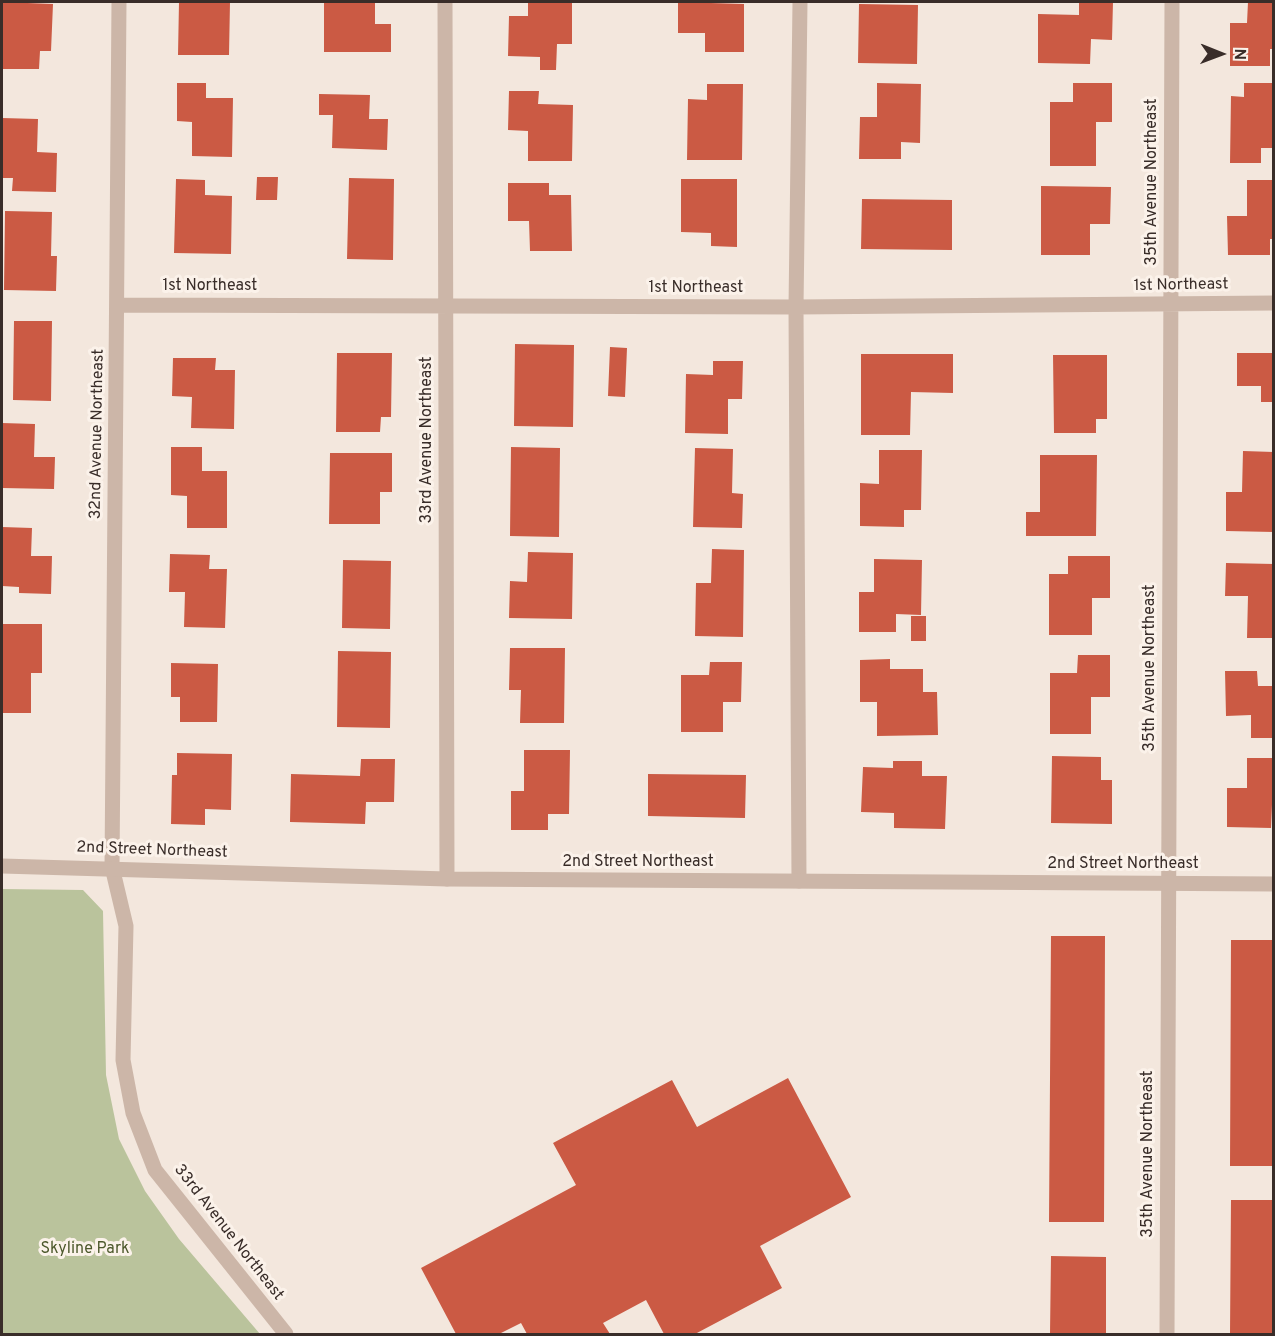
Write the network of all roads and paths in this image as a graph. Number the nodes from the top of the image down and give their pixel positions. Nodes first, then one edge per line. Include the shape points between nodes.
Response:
1 (119, 2) edge
2 (445, 2) edge
3 (800, 2) edge
4 (1172, 2) edge
5 (1274, 303) edge
6 (1171, 304) junction
7 (118, 305) junction
8 (446, 306) junction
9 (796, 307) junction
10 (2, 866) edge
11 (112, 867) junction
12 (447, 879) junction
13 (799, 882) junction
14 (1168, 884) junction
15 (1274, 884) edge
16 (286, 1335) edge
17 (1167, 1335) edge

1 - 7 street, 32nd Avenue Northeast
2 - 8 street, 33rd Avenue Northeast
3 - 9 street
4 - 6 street, 35th Avenue Northeast
5 - 6 street, 1st Northeast
6 - 9 street, 1st Northeast
6 - 14 street, 35th Avenue Northeast
7 - 8 street, 1st Northeast
7 - 11 street, 32nd Avenue Northeast
8 - 9 street, 1st Northeast
8 - 12 street, 33rd Avenue Northeast
9 - 13 street
10 - 11 street, 2nd Street Northeast
11 - 12 street, 2nd Street Northeast
11 - 16 street, 33rd Avenue Northeast via 126,926 123,1060 133,1113 155,1170
12 - 13 street, 2nd Street Northeast
13 - 14 street, 2nd Street Northeast
14 - 15 street, 2nd Street Northeast
14 - 17 street, 35th Avenue Northeast

